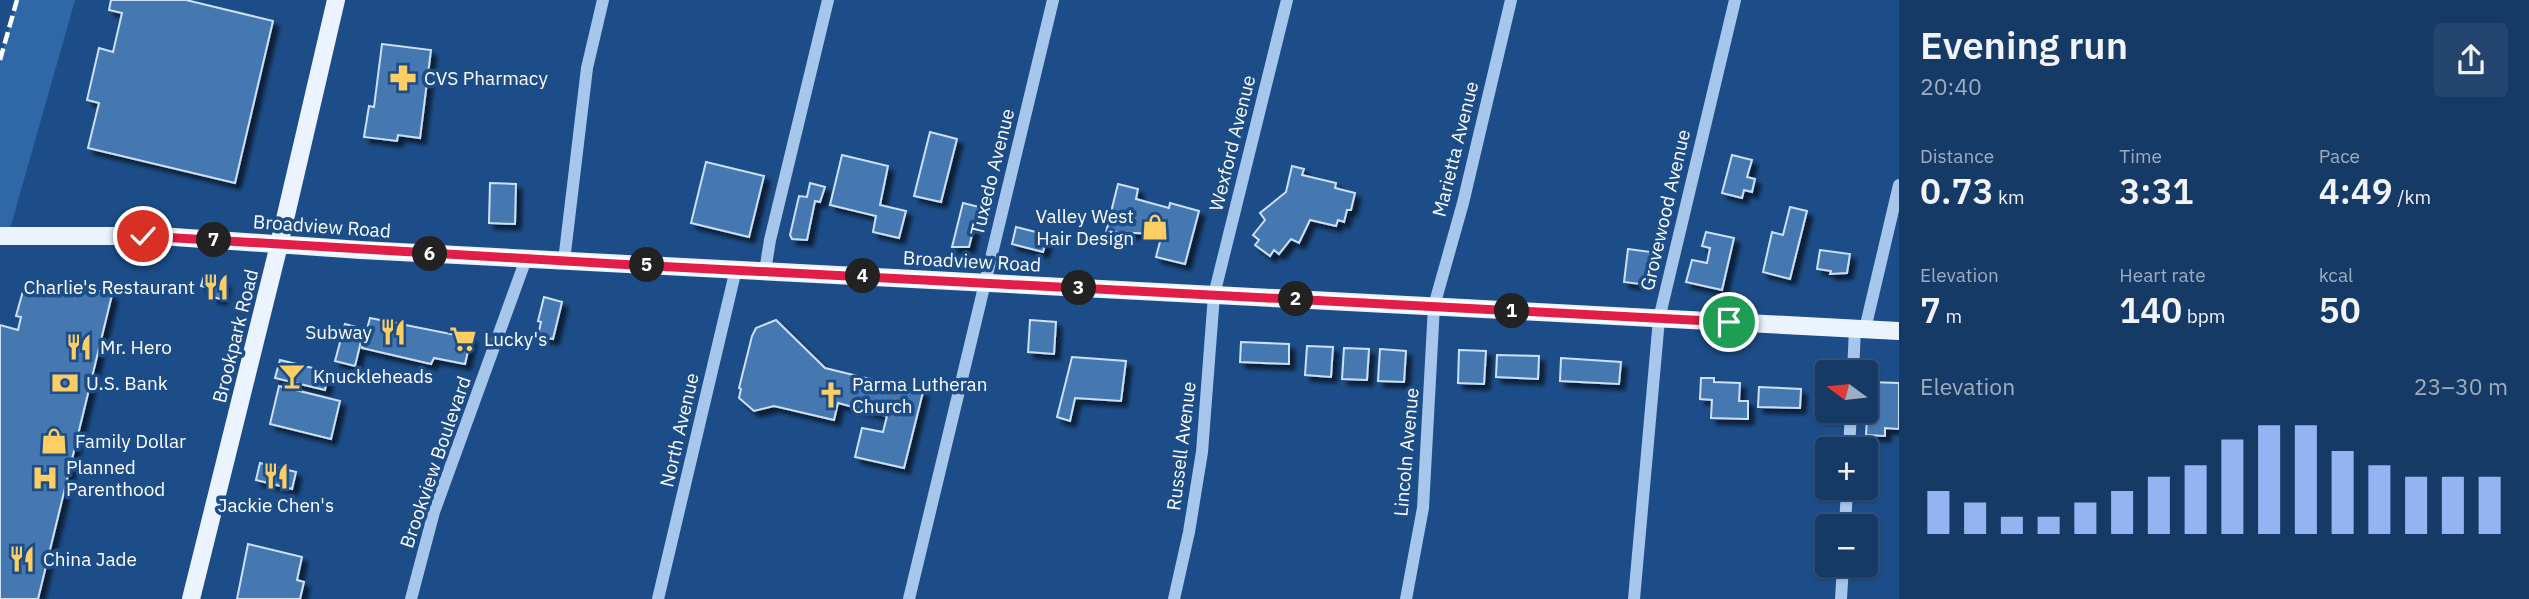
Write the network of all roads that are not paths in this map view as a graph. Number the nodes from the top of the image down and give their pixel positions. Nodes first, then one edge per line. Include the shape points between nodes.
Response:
1 (336, 0) edge
2 (603, 0) edge
3 (828, 0) edge
4 (1053, 0) edge
5 (1287, 0) edge
6 (1510, 0) edge
7 (1735, 0) edge
8 (1899, 185) edge
9 (0, 236) edge
10 (279, 245) junction
11 (526, 259) junction
12 (564, 261) junction
13 (736, 269) junction
14 (765, 271) junction
15 (985, 282) junction
16 (1214, 295) junction
17 (1434, 306) junction
18 (1659, 319) junction
19 (1860, 328) junction
20 (1899, 331) edge
21 (1855, 360) edge
22 (1842, 577) edge
23 (191, 599) edge
24 (411, 599) edge
25 (658, 599) edge
26 (909, 599) edge
27 (1174, 599) edge
28 (1406, 599) edge
29 (1634, 599) edge
30 (1841, 599) edge

1 - 10 main road, Brookpark Road
2 - 12 street via 587,68
3 - 14 street
4 - 15 street, Tuxedo Avenue
5 - 16 street, Wexford Avenue
6 - 17 street, Marietta Avenue
7 - 18 street, Grovewood Avenue
8 - 19 street
9 - 10 main road, Broadview Road via 160,236
10 - 11 main road, Broadview Road
10 - 23 main road, Brookpark Road
11 - 12 main road, Broadview Road
11 - 24 street, Brookview Boulevard via 434,512
12 - 13 main road, Broadview Road
13 - 14 main road, Broadview Road
13 - 25 street, North Avenue
14 - 15 main road, Broadview Road
15 - 16 main road, Broadview Road
15 - 26 street, Tuxedo Avenue
16 - 17 main road, Broadview Road
16 - 27 street, Russell Avenue via 1200,466
17 - 18 main road, Broadview Road
17 - 28 street, Lincoln Avenue via 1423,508
18 - 19 main road, Broadview Road
18 - 29 street, Grovewood Avenue
19 - 20 main road, Broadview Road
19 - 21 street
22 - 30 street

